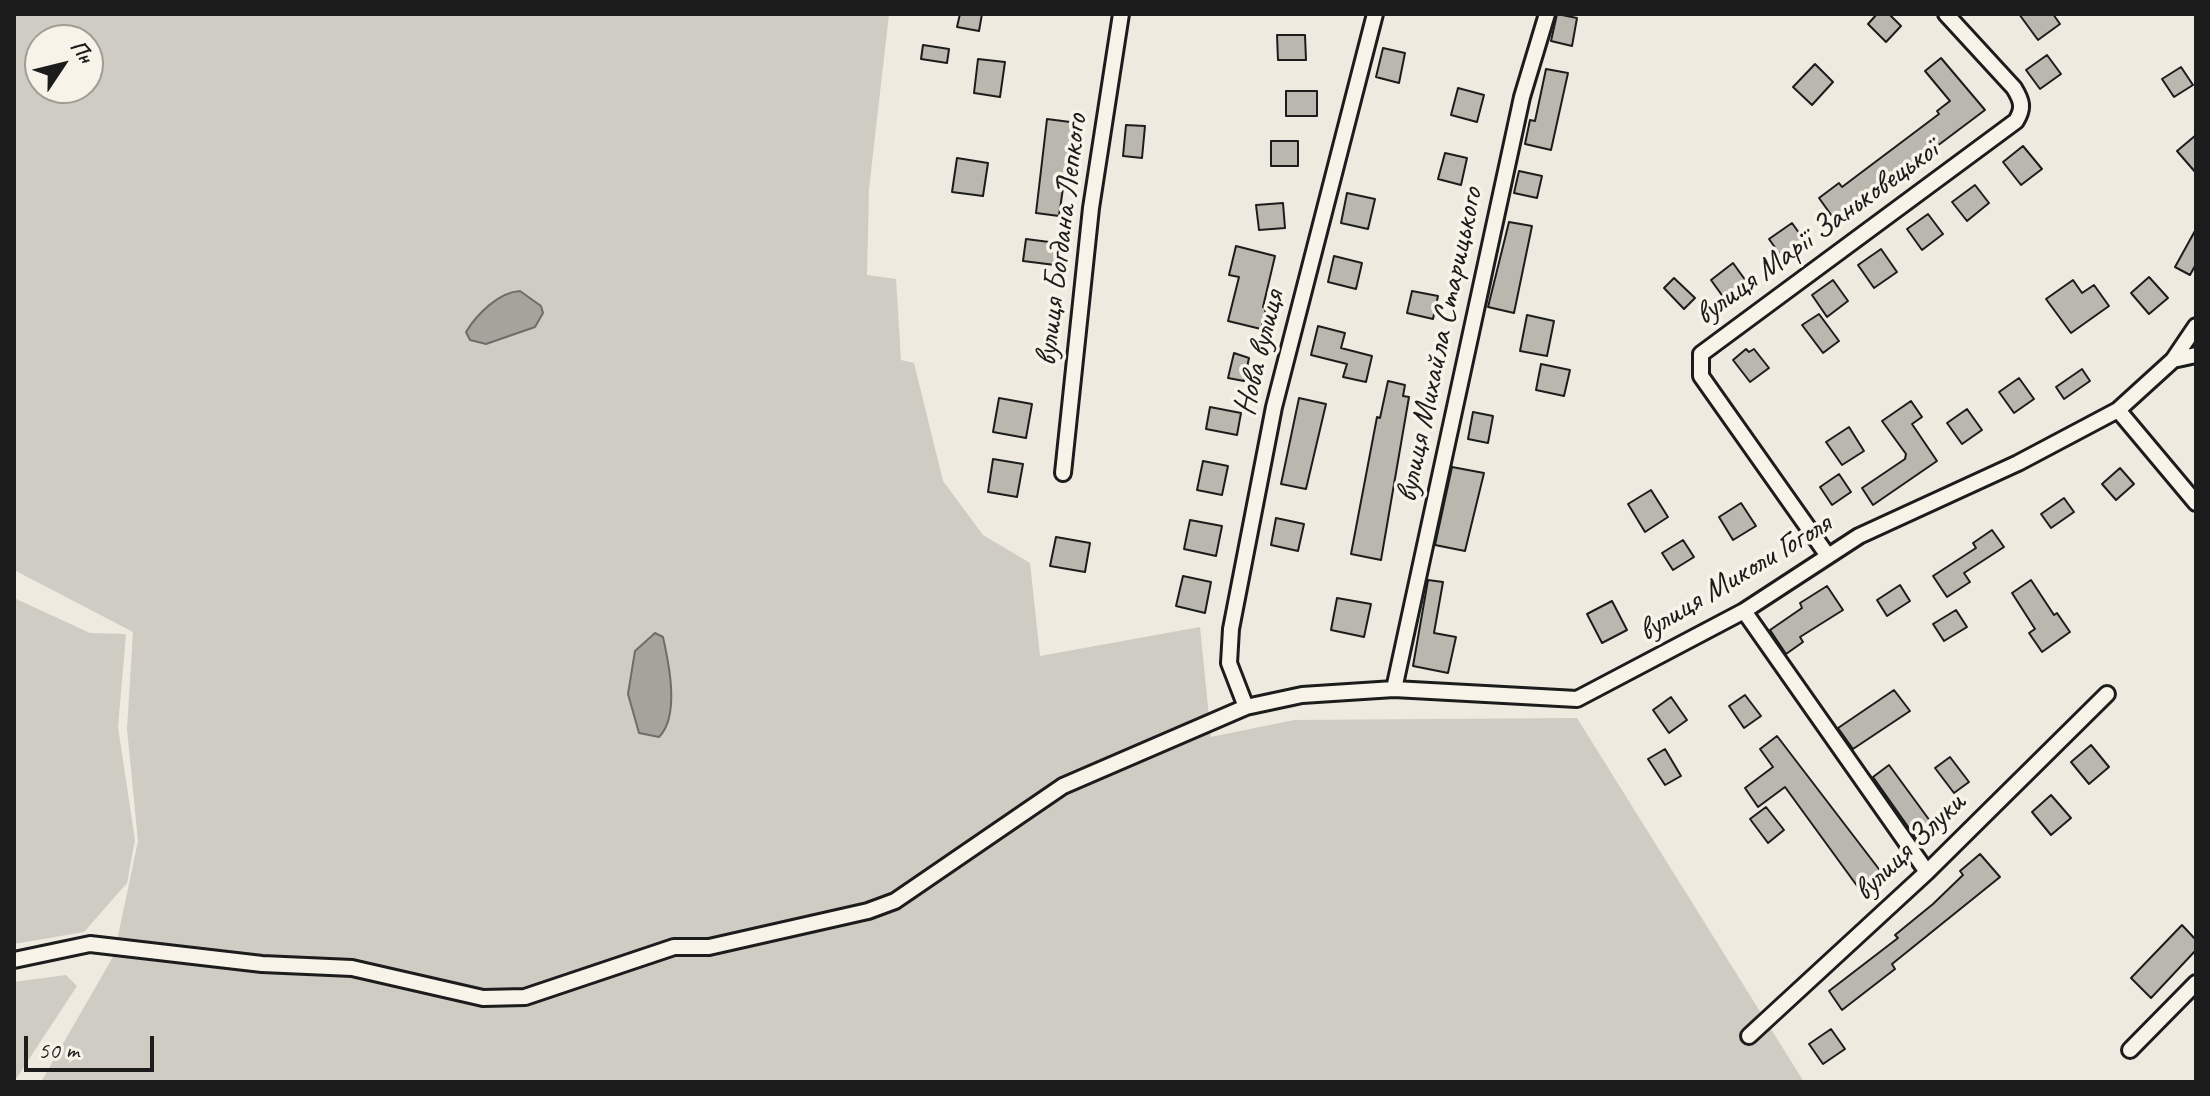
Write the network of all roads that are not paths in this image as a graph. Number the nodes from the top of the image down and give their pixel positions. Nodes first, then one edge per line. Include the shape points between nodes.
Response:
1 (1121, 14) edge
2 (1375, 14) edge
3 (1547, 14) edge
4 (1946, 14) edge
5 (2196, 326) edge
6 (2196, 355) edge
7 (2173, 360) junction
8 (2118, 410) junction
9 (1063, 473) dead end
10 (2196, 503) edge
11 (1828, 556) junction
12 (1744, 611) junction
13 (1394, 689) junction
14 (2107, 694) dead end
15 (1246, 707) junction
16 (1927, 872) junction
17 (14, 960) edge
18 (2196, 983) edge
19 (1749, 1036) dead end
20 (2130, 1050) dead end

1 - 9 street, вулиця Богдана Лепкого via 1091,208
2 - 15 street, Нова вулиця via 1274,407 1231,629 1229,663
3 - 13 street, вулиця Михайла Старицького via 1522,97
4 - 11 street, вулиця Марії Заньковецької via 2014,88 2021,99 2016,121 1701,354 1701,376
5 - 7 street, вулиця Миколи Гоголя
6 - 7 street
7 - 8 street, вулиця Миколи Гоголя
8 - 10 street
8 - 11 street, вулиця Миколи Гоголя
11 - 12 street, вулиця Миколи Гоголя
12 - 13 street, вулиця Миколи Гоголя via 1577,699
12 - 16 street
13 - 15 street, вулиця Миколи Гоголя via 1302,695
14 - 16 street, вулиця Злуки
15 - 17 street, вулиця Миколи Гоголя via 1063,786 895,901 709,947 674,947 525,997 483,998 352,968 262,964 90,944
16 - 19 street, вулиця Злуки
18 - 20 street

